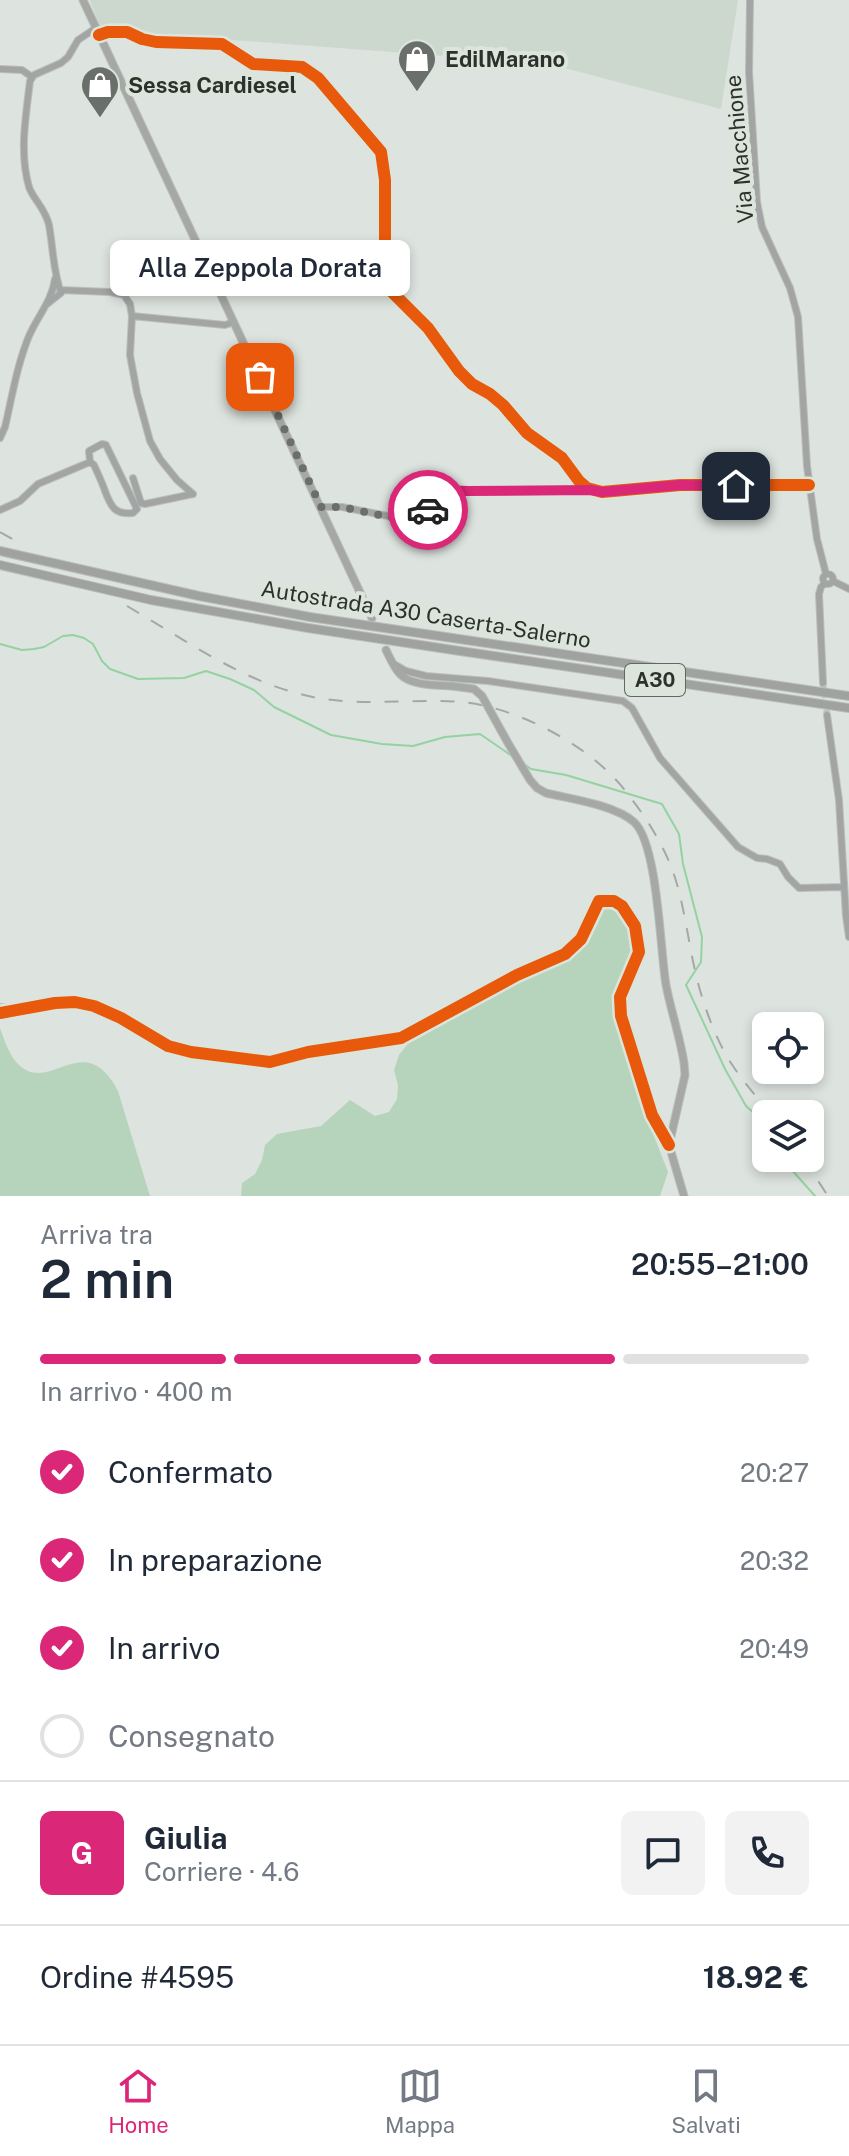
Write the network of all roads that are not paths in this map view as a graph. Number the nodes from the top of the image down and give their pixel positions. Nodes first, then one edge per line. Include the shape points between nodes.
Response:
1 (83, 0) edge
2 (750, 0) edge
3 (97, 32) junction
4 (0, 69) edge
5 (32, 77) junction
6 (57, 292) junction
7 (132, 316) junction
8 (234, 322) junction
9 (0, 438) edge
10 (90, 462) junction
11 (133, 478) dead end
12 (809, 485) junction
13 (591, 490) junction
14 (321, 507) junction
15 (0, 510) edge
16 (0, 551) edge
17 (0, 565) edge
18 (829, 582) junction
19 (849, 589) edge
20 (372, 618) dead end
21 (386, 650) dead end
22 (394, 664) junction
23 (823, 683) tunnel mouth
24 (849, 696) edge
25 (849, 708) edge
26 (827, 715) tunnel mouth
27 (844, 887) junction
28 (849, 937) edge
29 (0, 1007) edge
30 (21, 1009) junction
31 (0, 1013) edge
32 (669, 1145) junction
33 (684, 1196) edge

1 - 3 main road
2 - 12 street, Via Macchione via 757,202 798,317
3 - 5 street via 78,40 61,63
3 - 8 main road
3 - 13 street via 127,32 156,42 222,44 253,64 302,67 318,78 381,152 388,288 472,384 503,405
4 - 5 street via 22,70
5 - 6 street via 23,157 30,190 48,222
6 - 7 street via 80,289 124,295
6 - 9 street via 31,333
7 - 8 street
7 - 11 street via 130,355 150,441 193,494 141,503
8 - 14 main road
10 - 10 street via 114,511 133,513 137,509 106,445 89,451
10 - 15 street via 38,484
12 - 13 street
12 - 18 street, Via Macchione via 817,539 826,574 832,575
13 - 14 street via 450,490 433,482 428,485 424,523
14 - 20 main road
16 - 24 highway, Autostrada A30 Caserta-Salerno / A30, bridge via 310,617
17 - 25 highway, Autostrada A30 Caserta-Salerno / A30, bridge via 151,600 308,628
18 - 19 street
18 - 23 street via 819,594
21 - 22 main road
22 - 27 street via 426,676 623,701 660,758 738,847 780,864 799,888
22 - 32 main road, bridge via 405,678 474,689 537,788 620,813 643,833 684,1063
26 - 27 street
27 - 28 street
29 - 30 street
30 - 31 street
30 - 32 street via 75,1002 94,1006 168,1046 270,1062 401,1038 565,954 581,939 599,901 614,901 635,926 639,952 620,997 621,1016 652,1115
32 - 33 main road

